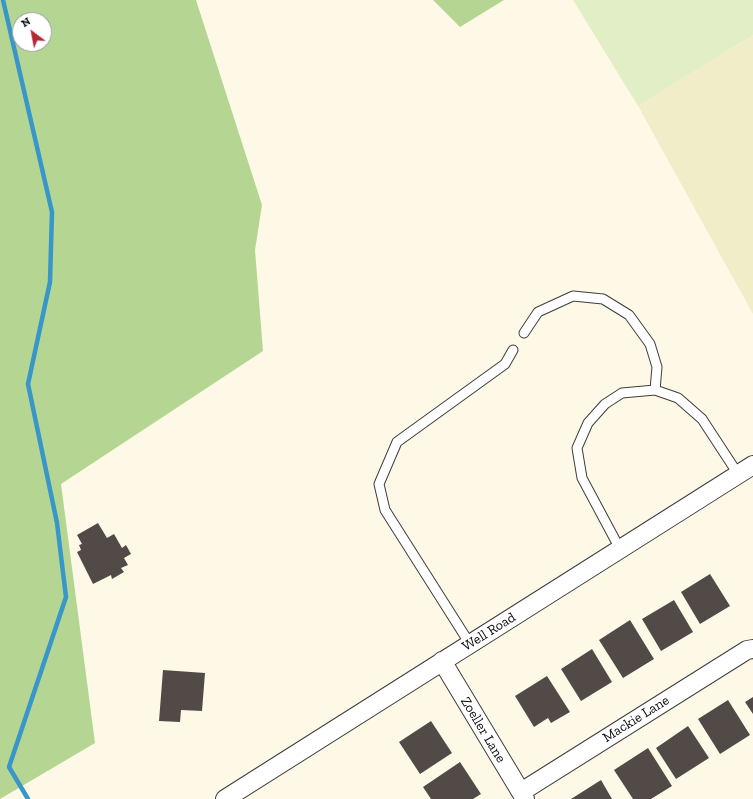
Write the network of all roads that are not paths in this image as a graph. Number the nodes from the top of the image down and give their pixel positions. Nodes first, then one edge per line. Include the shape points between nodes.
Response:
1 (524, 333) dead end
2 (513, 350) dead end
3 (655, 390) junction
4 (753, 465) edge
5 (738, 474) junction
6 (620, 549) junction
7 (470, 644) junction
8 (753, 648) edge
9 (442, 661) junction
10 (523, 796) edge
11 (225, 799) edge

1 - 3 lane via 538,312 573,296 603,299 629,315 650,344 657,367
2 - 7 lane via 505,364 397,442 379,484 385,510
3 - 5 lane via 678,398 702,419
3 - 6 lane via 622,393 605,404 588,423 576,448 582,478
4 - 5 street, Well Road
5 - 6 street, Well Road
6 - 7 street, Well Road
7 - 9 street, Well Road
8 - 10 street, Mackie Lane
9 - 10 street, Zoeller Lane
9 - 11 street, Well Road

